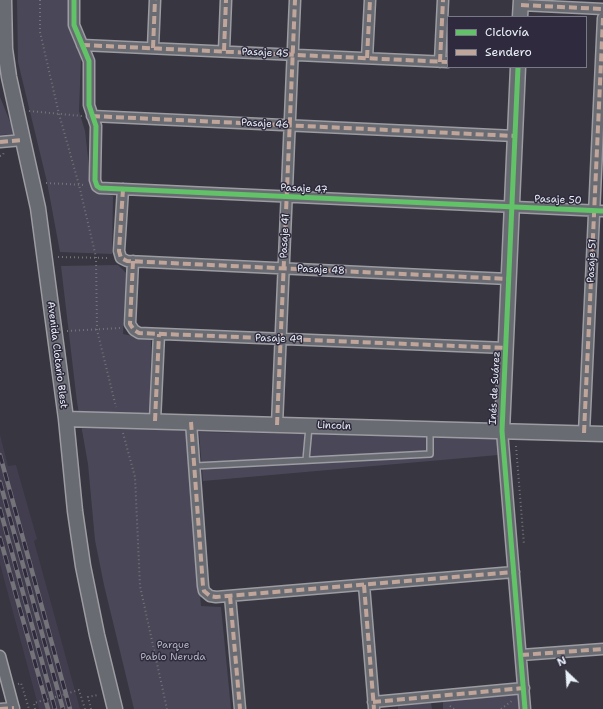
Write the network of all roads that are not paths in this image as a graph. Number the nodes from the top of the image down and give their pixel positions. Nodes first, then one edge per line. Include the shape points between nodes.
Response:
1 (4, 0) edge
2 (74, 0) edge
3 (155, 0) edge
4 (226, 0) edge
5 (295, 0) edge
6 (370, 0) edge
7 (443, 0) edge
8 (521, 7) edge
9 (603, 9) edge
10 (603, 18) edge
11 (82, 45) junction
12 (153, 48) junction
13 (224, 52) junction
14 (293, 55) junction
15 (367, 58) junction
16 (444, 62) edge
17 (518, 68) edge
18 (92, 116) junction
19 (290, 126) junction
20 (515, 136) junction
21 (23, 140) junction
22 (0, 142) edge
23 (123, 189) junction
24 (287, 197) junction
25 (512, 207) junction
26 (599, 211) edge
27 (133, 261) junction
28 (284, 268) junction
29 (509, 278) junction
30 (159, 334) junction
31 (280, 339) junction
32 (506, 348) junction
33 (66, 419) junction
34 (155, 421) junction
35 (191, 422) junction
36 (277, 424) junction
37 (309, 425) junction
38 (430, 429) junction
39 (502, 431) junction
40 (584, 433) junction
41 (603, 434) edge
42 (306, 460) junction
43 (195, 466) junction
44 (514, 572) junction
45 (364, 585) junction
46 (230, 596) junction
47 (603, 649) edge
48 (521, 655) junction
49 (0, 656) edge
50 (524, 688) junction
51 (374, 706) edge
52 (0, 709) edge
53 (14, 709) edge
54 (115, 709) edge
55 (240, 709) edge
56 (525, 709) edge

1 - 21 street, Avenida Clotario Blest via 5,50
2 - 11 street via 74,25
3 - 12 street
4 - 13 street
5 - 14 street, Pasaje 41
6 - 15 street
7 - 16 street
8 - 9 street
10 - 26 street, Pasaje 51
11 - 12 street, Pasaje 45
11 - 18 street via 89,61 89,105
12 - 13 street, Pasaje 45
13 - 14 street, Pasaje 45
14 - 15 street, Pasaje 45
14 - 19 street, Pasaje 41
15 - 16 street, Pasaje 45
17 - 20 street, Inés de Suárez
18 - 19 street, Pasaje 46
18 - 23 street, Pasaje 47 via 96,131 97,186 103,189
19 - 20 street, Pasaje 46
19 - 24 street, Pasaje 41
20 - 25 street, Inés de Suárez
21 - 22 street
21 - 33 street, Avenida Clotario Blest via 38,208
23 - 24 street, Pasaje 47
23 - 27 street, Pasaje 48 via 119,251 121,258
24 - 25 street, Pasaje 47
24 - 28 street, Pasaje 41
25 - 26 street, Pasaje 50
25 - 29 street, Inés de Suárez
26 - 40 street, Pasaje 51
27 - 28 street, Pasaje 48
27 - 30 street, Pasaje 49 via 130,320 132,328 140,333
28 - 29 street, Pasaje 48
28 - 31 street, Pasaje 41
29 - 32 street, Inés de Suárez
30 - 31 street, Pasaje 49
30 - 34 street
31 - 32 street, Pasaje 49
31 - 36 street, Pasaje 41
32 - 39 street, Inés de Suárez
33 - 34 street, Lincoln
33 - 54 street, Avenida Clotario Blest via 83,566
34 - 35 street, Lincoln
35 - 36 street, Lincoln
35 - 43 street
36 - 37 street, Lincoln
37 - 38 street, Lincoln
37 - 42 lane
38 - 39 street, Lincoln
38 - 42 lane via 430,454
39 - 40 street, Lincoln
39 - 44 street, Inés de Suárez
40 - 41 street, Lincoln
42 - 43 lane
43 - 46 street via 203,586 207,594 213,597
44 - 45 street
44 - 48 street, Inés de Suárez
45 - 46 street
45 - 51 street
46 - 55 street
47 - 48 street
48 - 50 street, Inés de Suárez
49 - 53 street
50 - 51 street
50 - 56 street, Inés de Suárez
52 - 53 street

